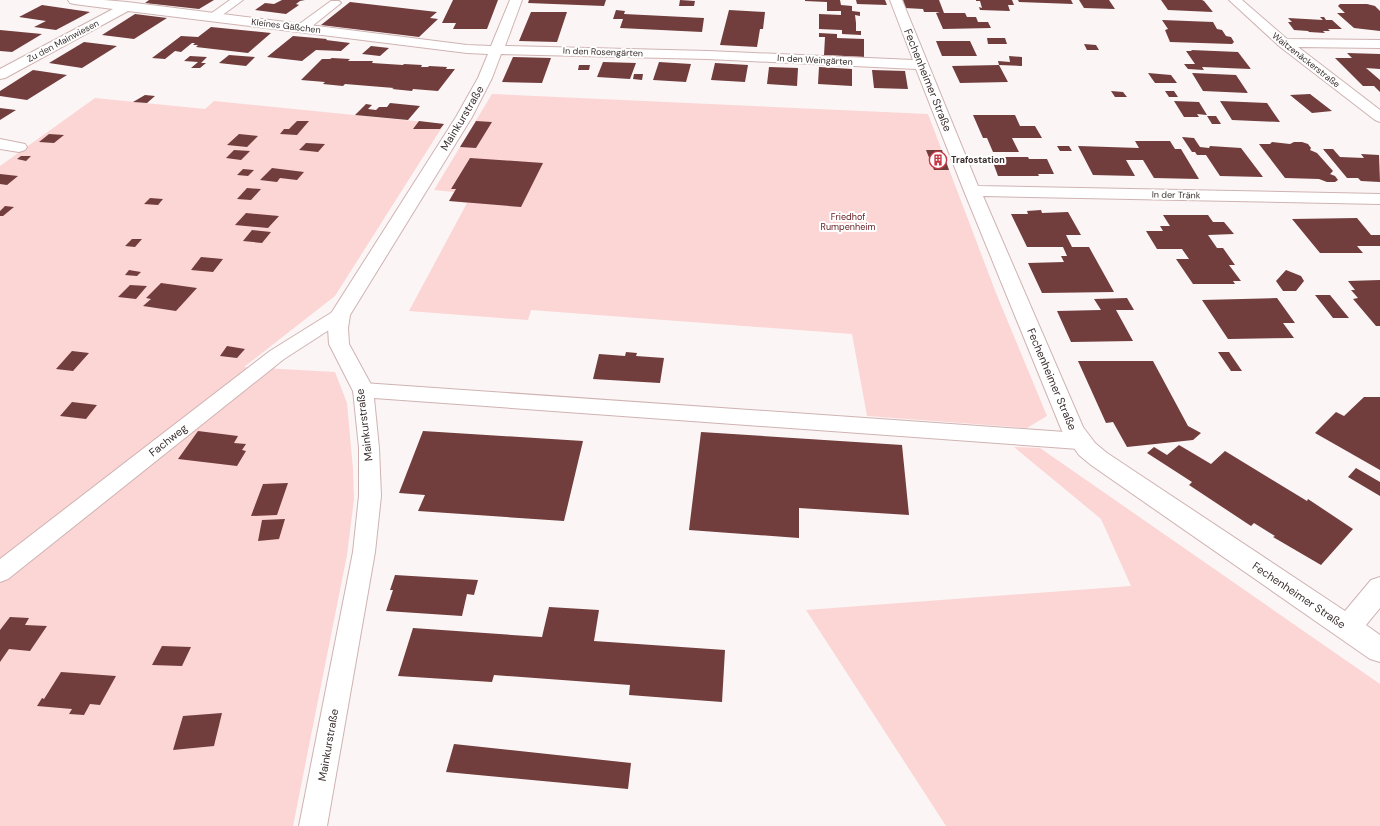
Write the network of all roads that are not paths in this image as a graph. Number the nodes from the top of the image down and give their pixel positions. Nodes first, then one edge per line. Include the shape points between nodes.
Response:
1 (74, 0) edge
2 (237, 0) edge
3 (516, 0) edge
4 (896, 0) edge
5 (1235, 0) edge
6 (335, 2) dead end
7 (122, 4) edge
8 (213, 17) junction
9 (302, 28) junction
10 (1284, 42) junction
11 (1380, 44) edge
12 (497, 49) junction
13 (708, 55) joint
14 (922, 65) junction
15 (0, 75) edge
16 (1380, 117) edge
17 (0, 144) edge
18 (19, 146) dead end
19 (972, 190) junction
20 (1380, 200) edge
21 (340, 314) junction
22 (362, 390) junction
23 (1079, 441) junction
24 (0, 572) edge
25 (1380, 588) edge
26 (1348, 628) junction
27 (1380, 650) edge
28 (313, 826) edge

1 - 7 street, Kleines Gäßchen
2 - 8 lane
3 - 12 street, Mainkurstraße
4 - 14 street, Fechenheimer Straße
5 - 10 street, Waitzenäckerstraße
6 - 9 lane
7 - 8 street, Kleines Gäßchen
7 - 15 street, Zu den Mainwiesen
8 - 9 street, Kleines Gäßchen
9 - 12 street, Kleines Gäßchen via 467,48
10 - 11 street
10 - 16 street, Waitzenäckerstraße
12 - 13 street, In den Rosengärten
12 - 21 street, Mainkurstraße via 464,117
13 - 14 street, In den Weingärten
14 - 19 street, Fechenheimer Straße
17 - 18 street
19 - 20 street, In der Tränk
19 - 23 street, Fechenheimer Straße
21 - 22 street, Mainkurstraße via 339,344
21 - 24 lane, Fachweg via 277,355
22 - 23 lane
22 - 28 lane, Mainkurstraße via 369,448 370,496 364,552
23 - 26 street, Fechenheimer Straße via 1099,459
25 - 26 street
26 - 27 street, Fechenheimer Straße

